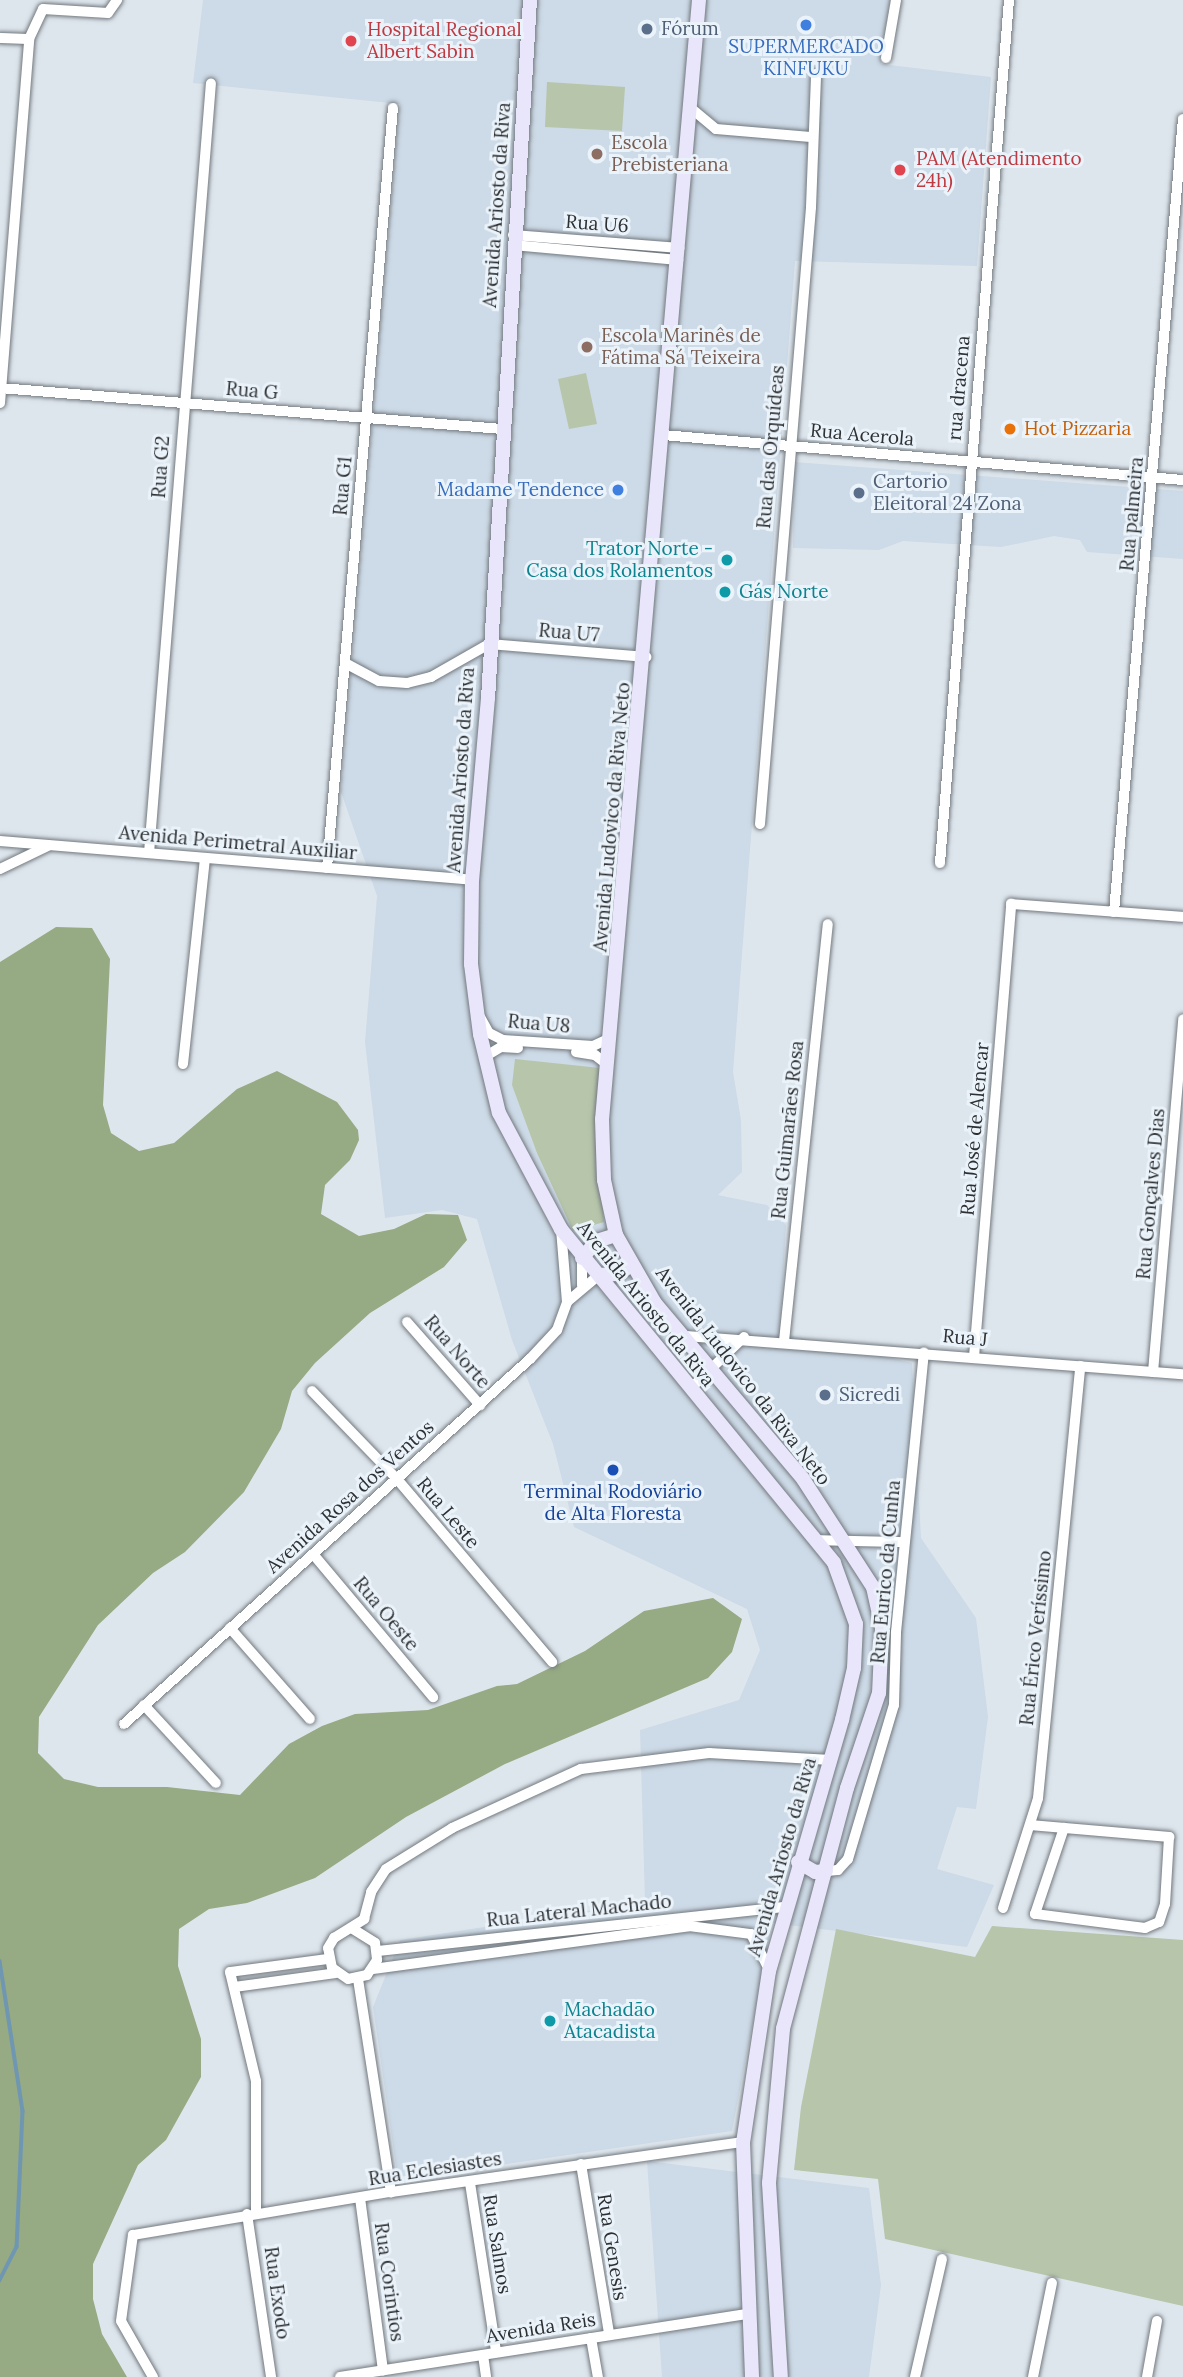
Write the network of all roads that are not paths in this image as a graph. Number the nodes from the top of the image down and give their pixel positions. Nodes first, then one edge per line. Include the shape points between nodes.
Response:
1 (117, 0) edge
2 (530, 0) edge
3 (699, 0) edge
4 (896, 0) edge
5 (1009, 0) edge
6 (0, 38) edge
7 (29, 39) junction
8 (886, 58) dead end
9 (816, 74) dead end
10 (211, 83) dead end
11 (393, 108) dead end
12 (692, 109) junction
13 (1183, 119) edge
14 (811, 137) junction
15 (513, 240) junction
16 (679, 254) junction
17 (1, 388) edge
18 (0, 403) edge
19 (184, 403) junction
20 (367, 418) junction
21 (502, 429) junction
22 (663, 435) junction
23 (788, 446) junction
24 (971, 461) junction
25 (1153, 477) junction
26 (1183, 480) edge
27 (489, 644) junction
28 (646, 657) junction
29 (345, 663) junction
30 (760, 824) dead end
31 (0, 841) edge
32 (51, 845) junction
33 (149, 853) junction
34 (205, 858) junction
35 (940, 863) dead end
36 (327, 868) junction
37 (0, 869) edge
38 (472, 880) junction
39 (1114, 912) junction
40 (1183, 917) edge
41 (828, 924) dead end
42 (477, 1012) junction
43 (1183, 1019) edge
44 (610, 1038) junction
45 (502, 1043) junction
46 (547, 1046) junction
47 (486, 1056) junction
48 (183, 1064) dead end
49 (608, 1065) junction
50 (561, 1229) junction
51 (616, 1235) junction
52 (582, 1258) junction
53 (632, 1265) junction
54 (599, 1275) junction
55 (582, 1285) junction
56 (567, 1302) junction
57 (407, 1322) dead end
58 (686, 1336) junction
59 (744, 1337) junction
60 (784, 1340) junction
61 (924, 1352) junction
62 (974, 1357) junction
63 (1080, 1366) junction
64 (708, 1369) junction
65 (1153, 1372) junction
66 (1183, 1374) edge
67 (690, 1389) junction
68 (312, 1391) dead end
69 (480, 1405) junction
70 (397, 1479) junction
71 (841, 1537) junction
72 (815, 1540) junction
73 (904, 1542) junction
74 (313, 1554) junction
75 (230, 1628) junction
76 (889, 1630) junction
77 (552, 1662) dead end
78 (433, 1697) dead end
79 (144, 1705) junction
80 (310, 1719) dead end
81 (124, 1724) dead end
82 (831, 1760) junction
83 (216, 1783) dead end
84 (848, 1788) junction
85 (869, 1791) junction
86 (1030, 1825) junction
87 (1063, 1828) junction
88 (797, 1862) junction
89 (826, 1871) junction
90 (784, 1907) junction
91 (1003, 1908) dead end
92 (354, 1929) junction
93 (378, 1951) junction
94 (328, 1959) junction
95 (373, 1969) junction
96 (769, 1969) junction
97 (336, 1973) junction
98 (358, 1979) junction
99 (234, 1987) junction
100 (743, 2142) junction
101 (581, 2164) junction
102 (470, 2182) junction
103 (391, 2192) junction
104 (360, 2199) junction
105 (252, 2213) junction
106 (942, 2259) dead end
107 (1052, 2283) dead end
108 (748, 2314) junction
109 (1157, 2321) dead end
110 (608, 2334) junction
111 (591, 2337) junction
112 (496, 2351) junction
113 (483, 2355) junction
114 (383, 2370) junction
115 (153, 2377) edge
116 (271, 2377) edge
117 (340, 2377) edge
118 (486, 2377) edge
119 (598, 2377) edge
120 (752, 2377) edge
121 (781, 2377) edge
122 (915, 2377) edge
123 (1033, 2377) edge
124 (1147, 2377) edge

1 - 7 street via 108,13 43,9
2 - 15 street, Avenida Ariosto da Riva
3 - 12 street, Avenida Ludovico da Riva Neto
4 - 8 street
5 - 24 street, rua dracena
6 - 7 street
7 - 17 street
9 - 14 street, Rua das Orquídeas
10 - 19 street, Rua G2
11 - 20 street, Rua G1
12 - 14 street via 716,129
12 - 16 street, Avenida Ludovico da Riva Neto
13 - 25 street, Rua palmeira
14 - 23 street, Rua das Orquídeas via 811,207
15 - 16 street, Rua U6
15 - 21 street, Avenida Ariosto da Riva
16 - 22 street, Avenida Ludovico da Riva Neto
17 - 18 street
17 - 19 street, Rua G
19 - 20 street, Rua G
19 - 33 street, Rua G2
20 - 21 street, Rua G
20 - 29 street, Rua G1
21 - 27 street, Avenida Ariosto da Riva
22 - 23 street, Rua Acerola
22 - 28 street, Avenida Ludovico da Riva Neto
23 - 24 street, Rua Acerola
23 - 30 street, Rua das Orquídeas
24 - 25 street, Rua Acerola
24 - 35 street, rua dracena
25 - 26 street, Rua Acerola
25 - 39 street, Rua palmeira
27 - 28 street, Rua U7
27 - 29 street via 431,677 407,682 379,681
27 - 38 street, Avenida Ariosto da Riva
28 - 44 street, Avenida Ludovico da Riva Neto
29 - 36 street, Rua G1
31 - 32 street, Avenida Perimetral Auxiliar
32 - 33 street, Avenida Perimetral Auxiliar
32 - 37 street
33 - 34 street, Avenida Perimetral Auxiliar
34 - 36 street, Avenida Perimetral Auxiliar
34 - 48 street
36 - 38 street, Avenida Perimetral Auxiliar
38 - 42 street, Avenida Ariosto da Riva via 471,964
39 - 40 street
39 - 62 street, Rua José de Alencar via 1011,905
41 - 60 street, Rua Guimarães Rosa
42 - 45 street, Rua U8 via 485,1028
42 - 47 street, Avenida Ariosto da Riva
43 - 65 street, Rua Gonçalves Dias
44 - 46 street, Rua U8 via 593,1046
44 - 49 street, Avenida Ludovico da Riva Neto
45 - 46 street, Rua U8
45 - 47 street, Rua U8
46 - 49 street, Rua U8 via 589,1053
47 - 50 street, Avenida Ariosto da Riva via 499,1113
49 - 51 street, Avenida Ludovico da Riva Neto via 604,1180
50 - 52 street, Avenida Ariosto da Riva
50 - 56 street
51 - 52 street via 597,1241
51 - 53 street, Avenida Ludovico da Riva Neto
52 - 54 street, Avenida Ariosto da Riva
52 - 55 street
53 - 54 street via 618,1274
53 - 58 street, Avenida Ludovico da Riva Neto via 655,1303
54 - 55 street, Avenida Rosa dos Ventos
54 - 67 street, Avenida Ariosto da Riva
55 - 56 street, Avenida Rosa dos Ventos
56 - 69 street, Avenida Rosa dos Ventos via 557,1331
57 - 69 street, Rua Norte
58 - 59 street, Rua J
58 - 64 street, Avenida Ludovico da Riva Neto
59 - 60 street, Rua J
59 - 64 street
60 - 61 street, Rua J
61 - 62 street, Rua J
61 - 73 street, Rua Eurico da Cunha
62 - 63 street, Rua J
63 - 65 street, Rua J
63 - 86 street, Rua Érico Veríssimo via 1038,1798
64 - 67 street
64 - 71 street, Avenida Ludovico da Riva Neto via 803,1479
65 - 66 street, Rua J
67 - 72 street, Avenida Ariosto da Riva
68 - 70 street, Rua Leste
69 - 70 street, Avenida Rosa dos Ventos
70 - 74 street, Avenida Rosa dos Ventos
70 - 77 street, Rua Leste
71 - 72 street
71 - 73 street
71 - 76 street, Avenida Ludovico da Riva Neto via 873,1587
72 - 82 street, Avenida Ariosto da Riva via 834,1563 856,1624 853,1668
73 - 76 street, Rua Eurico da Cunha
74 - 75 street, Avenida Rosa dos Ventos
74 - 78 street, Rua Oeste
75 - 79 street, Avenida Rosa dos Ventos
75 - 80 street
76 - 84 street, Avenida Ludovico da Riva Neto via 879,1693
76 - 85 street, Rua Eurico da Cunha via 894,1705
79 - 81 street, Avenida Rosa dos Ventos
79 - 83 street
82 - 88 street, Avenida Ariosto da Riva
82 - 92 street via 709,1754 582,1769 452,1828 386,1869
84 - 85 street
84 - 89 street, Avenida Ludovico da Riva Neto
85 - 89 street, Rua Eurico da Cunha via 848,1859 838,1870
86 - 87 street
86 - 91 street, Rua Érico Veríssimo
87 - 87 street via 1169,1837 1165,1904 1158,1922 1145,1928 1035,1914
88 - 89 street via 814,1872
88 - 90 street, Avenida Ariosto da Riva
89 - 121 street, Avenida Ludovico da Riva Neto via 783,2029 770,2146
90 - 93 street, Rua Lateral Machado
90 - 96 street, Avenida Ariosto da Riva
92 - 93 street via 370,1936
92 - 94 street via 334,1938
93 - 95 street
94 - 97 street
94 - 99 street, Rua Exodo via 230,1972
95 - 96 street via 689,1926 751,1934
95 - 98 street
96 - 100 street, Avenida Ariosto da Riva
97 - 98 street
97 - 99 street
98 - 103 street
99 - 105 street, Rua Exodo via 256,2081
100 - 101 street, Rua Eclesiastes
100 - 108 street, Avenida Ariosto da Riva
101 - 102 street, Rua Eclesiastes
101 - 110 street, Rua Genesis
102 - 103 street, Rua Eclesiastes
102 - 112 street, Rua Salmos
103 - 104 street, Rua Eclesiastes
104 - 105 street, Rua Eclesiastes
104 - 114 street, Rua Corintios
105 - 115 street, Rua Eclesiastes via 133,2235 121,2320
105 - 116 street, Rua Exodo
106 - 122 street
107 - 123 street
108 - 110 street, Avenida Reis
108 - 120 street, Avenida Ariosto da Riva
109 - 124 street
110 - 111 street, Avenida Reis
111 - 112 street, Avenida Reis
111 - 119 street
112 - 113 street, Avenida Reis
113 - 114 street, Avenida Reis
113 - 118 street
114 - 117 street, Avenida Reis

